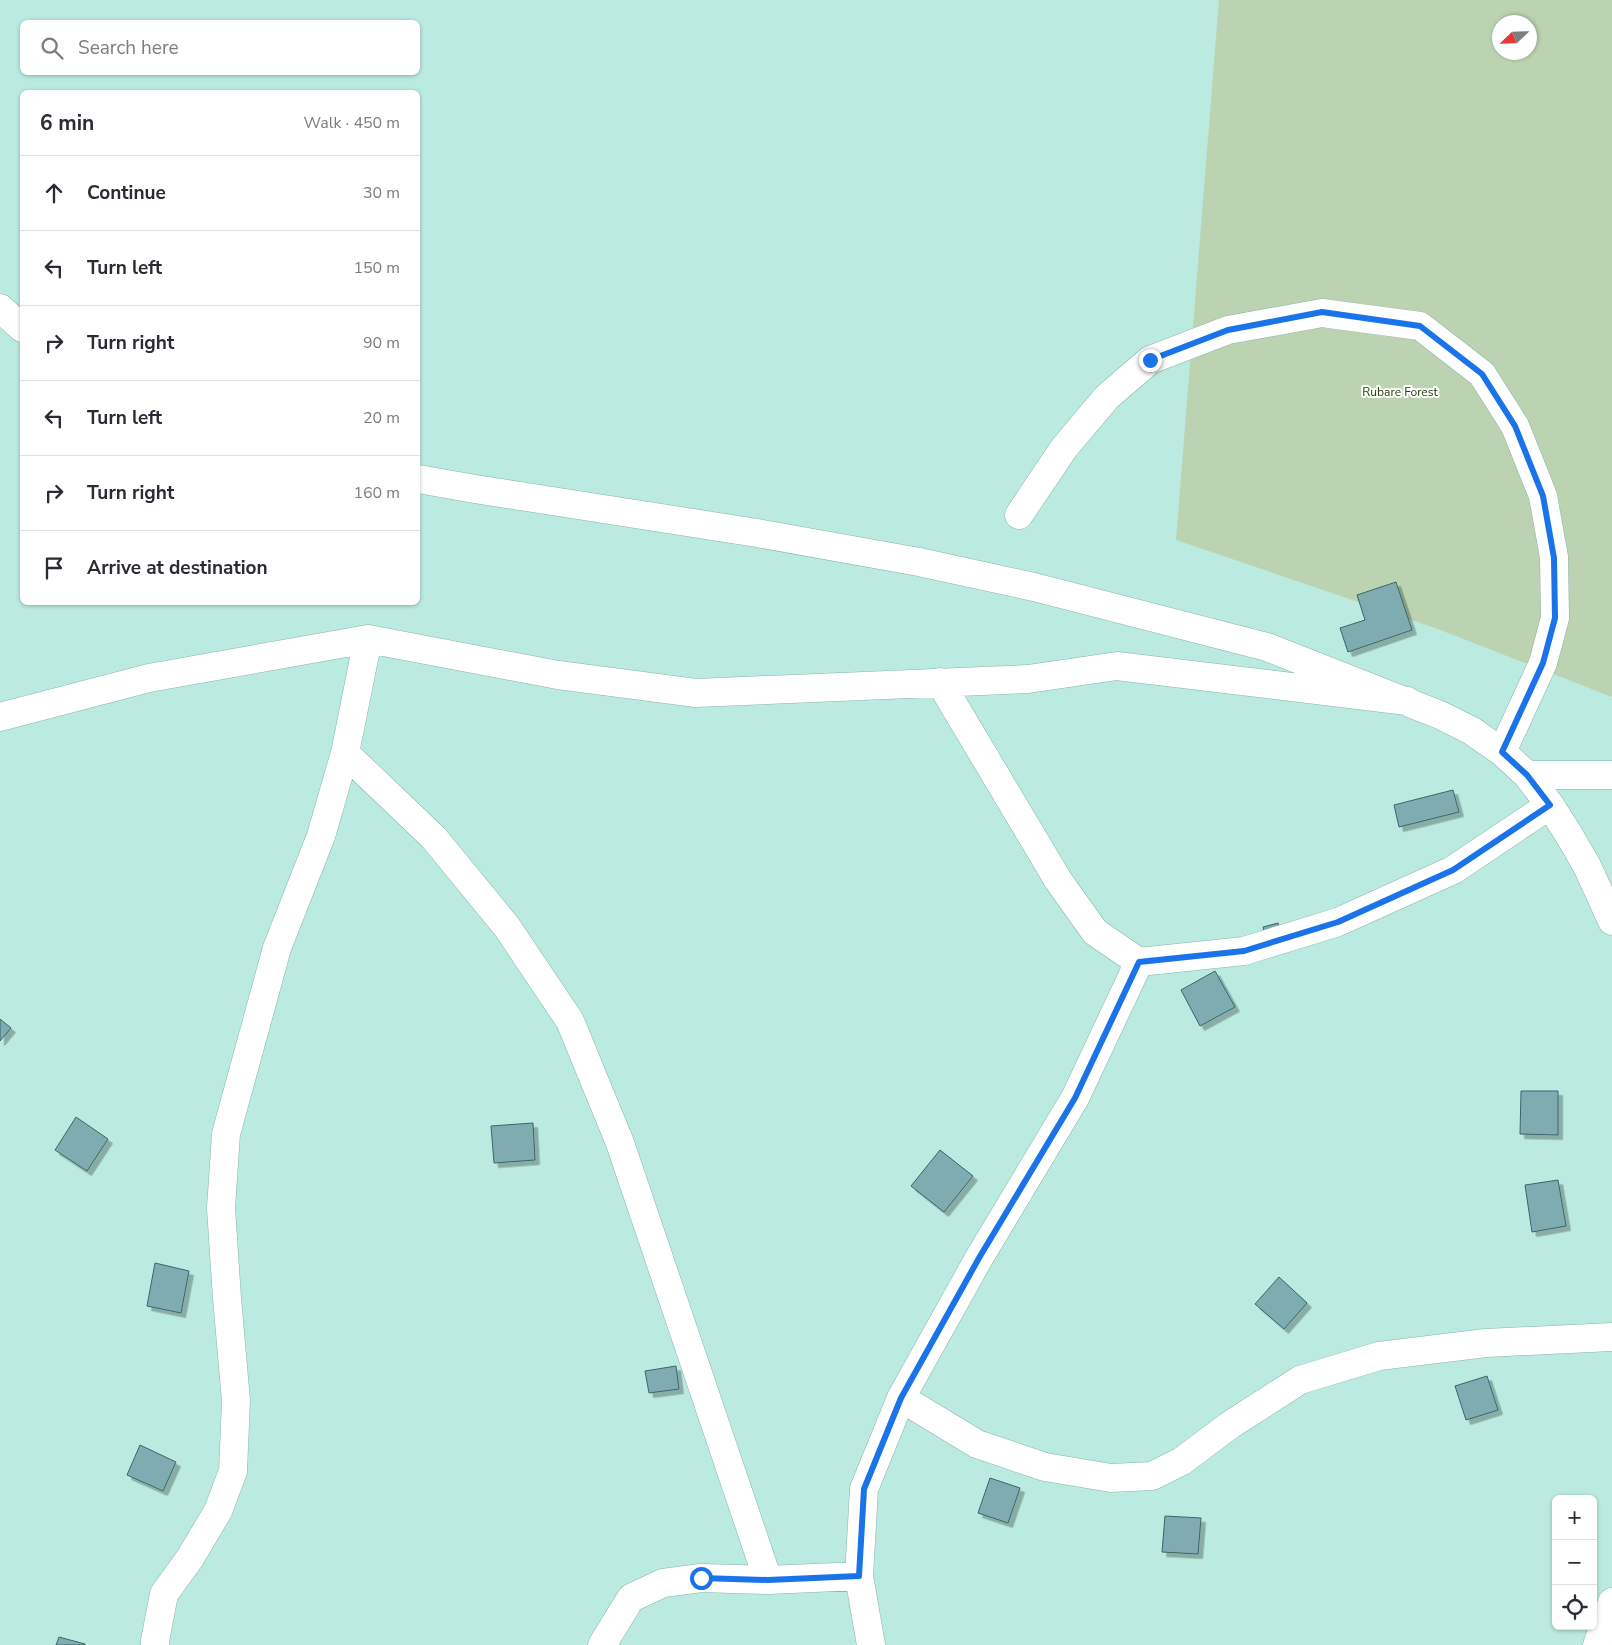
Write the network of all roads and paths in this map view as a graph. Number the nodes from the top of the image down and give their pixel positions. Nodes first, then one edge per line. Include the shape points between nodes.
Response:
1 (0, 308) edge
2 (20, 326) edge
3 (420, 479) edge
4 (1019, 515) dead end
5 (368, 640) junction
6 (940, 682) junction
7 (1407, 701) junction
8 (0, 717) edge
9 (1502, 752) junction
10 (345, 753) junction
11 (1527, 775) junction
12 (1612, 775) edge
13 (1550, 805) junction
14 (1612, 921) edge
15 (1139, 962) junction
16 (1612, 1337) edge
17 (901, 1398) junction
18 (859, 1576) junction
19 (768, 1580) junction
20 (1612, 1602) edge
21 (155, 1645) edge
22 (602, 1645) edge
23 (870, 1645) edge
24 (1598, 1645) edge

1 - 2 street
3 - 7 street via 757,533 919,562 1034,587 1267,646
4 - 9 street via 1064,448 1107,397 1150,360 1228,330 1322,312 1420,326 1482,374 1515,426 1543,496 1554,558 1555,618 1543,663
5 - 6 street via 558,676 696,693
5 - 8 street via 149,678
5 - 10 street
6 - 7 street via 1028,678 1117,666
6 - 15 street via 1058,880 1095,932
7 - 9 street via 1472,732
9 - 11 street
10 - 19 street via 434,838 507,927 570,1021 620,1143
10 - 21 street via 321,836 277,948 226,1134 221,1208 236,1401 233,1471 218,1510 164,1594
11 - 12 street
11 - 13 street
13 - 14 street via 1587,866
13 - 15 street via 1453,870 1338,922 1244,951
15 - 17 street via 1075,1098 979,1258
16 - 17 street via 1486,1342 1379,1356 1300,1380 1230,1424 1182,1461 1152,1476 1111,1478 1045,1467 976,1444
17 - 18 street via 864,1489
18 - 19 street
18 - 23 street
19 - 22 street via 701,1578 663,1583 631,1598
20 - 24 street

